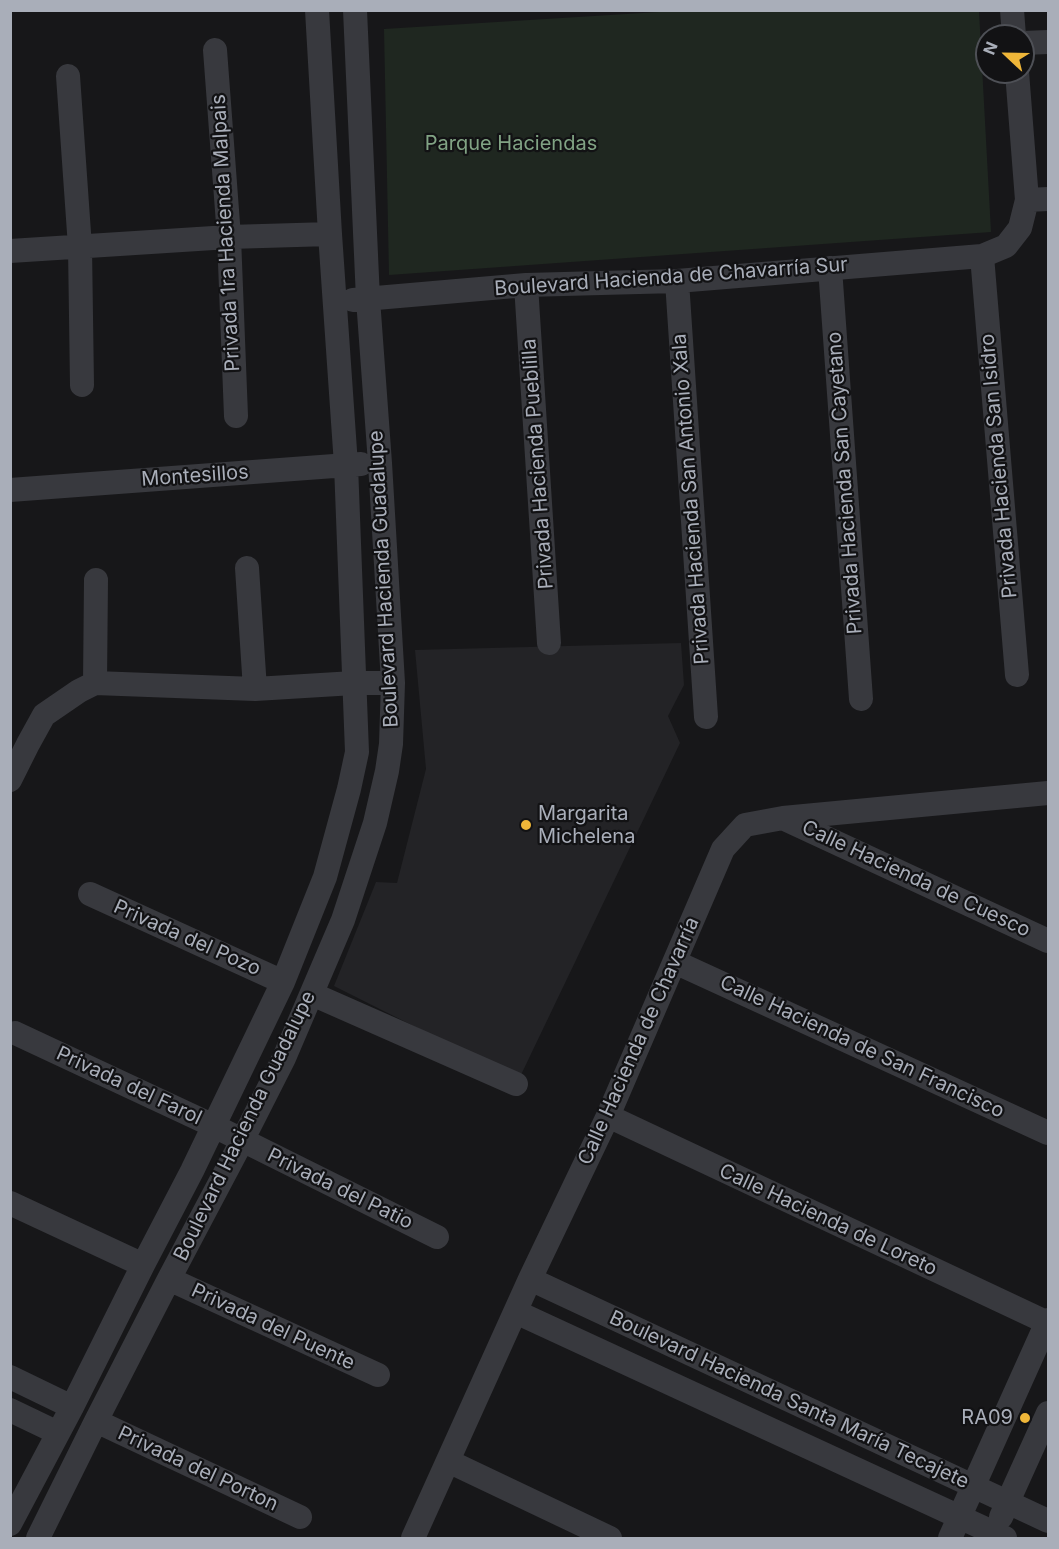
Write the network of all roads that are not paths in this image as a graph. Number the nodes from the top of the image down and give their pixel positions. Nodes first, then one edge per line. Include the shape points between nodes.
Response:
1 (317, 10) edge
2 (355, 10) edge
3 (215, 50) dead end
4 (68, 76) dead end
5 (1019, 84) edge
6 (1038, 200) edge
7 (330, 234) junction
8 (229, 237) junction
9 (80, 247) junction
10 (10, 251) edge
11 (982, 256) junction
12 (830, 268) junction
13 (677, 281) junction
14 (526, 285) junction
15 (368, 299) junction
16 (335, 301) junction
17 (82, 385) dead end
18 (236, 416) dead end
19 (380, 463) junction
20 (346, 465) junction
21 (10, 490) edge
22 (248, 568) dead end
23 (96, 580) dead end
24 (549, 643) dead end
25 (1017, 675) dead end
26 (95, 683) junction
27 (354, 683) junction
28 (393, 683) junction
29 (255, 688) junction
30 (861, 699) dead end
31 (706, 717) dead end
32 (19, 744) edge
33 (10, 780) edge
34 (1048, 793) edge
35 (783, 818) junction
36 (90, 894) dead end
37 (1048, 941) edge
38 (675, 962) junction
39 (283, 982) junction
40 (312, 993) junction
41 (15, 1033) dead end
42 (516, 1084) dead end
43 (609, 1116) junction
44 (214, 1126) junction
45 (1048, 1133) edge
46 (242, 1141) junction
47 (10, 1203) edge
48 (437, 1237) dead end
49 (143, 1265) junction
50 (169, 1279) junction
51 (530, 1280) junction
52 (516, 1312) junction
53 (1048, 1322) edge
54 (378, 1375) dead end
55 (10, 1377) edge
56 (753, 1384) junction
57 (72, 1407) junction
58 (10, 1410) edge
59 (1048, 1413) edge
60 (738, 1415) junction
61 (96, 1421) junction
62 (58, 1433) junction
63 (448, 1461) junction
64 (973, 1486) junction
65 (29, 1488) junction
66 (56, 1502) junction
67 (1008, 1502) junction
68 (300, 1517) dead end
69 (1048, 1521) edge
70 (10, 1524) edge
71 (954, 1528) edge
72 (997, 1537) edge
73 (38, 1539) edge
74 (413, 1539) edge
75 (610, 1539) edge

1 - 7 street, Boulevard Hacienda Guadalupe
2 - 15 street, Boulevard Hacienda Guadalupe
3 - 8 street, Privada 1ra Hacienda Malpais
4 - 9 street
5 - 6 street
6 - 11 street, Boulevard Hacienda de Chavarría Sur via 1006,246
7 - 8 street
7 - 16 street, Boulevard Hacienda Guadalupe
8 - 9 street
8 - 18 street, Privada 1ra Hacienda Malpais
9 - 10 street
9 - 17 street
11 - 12 street, Boulevard Hacienda de Chavarría Sur
11 - 25 street, Privada Hacienda San Isidro
12 - 13 street, Boulevard Hacienda de Chavarría Sur
12 - 30 street, Privada Hacienda San Cayetano
13 - 14 street, Boulevard Hacienda de Chavarría Sur
13 - 31 street, Privada Hacienda San Antonio Xala
14 - 15 street, Boulevard Hacienda de Chavarría Sur
14 - 24 street, Privada Hacienda Pueblilla
15 - 16 street, Boulevard Hacienda de Chavarría Sur
15 - 19 street, Boulevard Hacienda Guadalupe
16 - 20 street, Boulevard Hacienda Guadalupe
19 - 20 street, Montesillos
19 - 28 street, Boulevard Hacienda Guadalupe
20 - 21 street, Montesillos
20 - 27 street, Boulevard Hacienda Guadalupe
22 - 29 street
23 - 26 street
26 - 29 street
26 - 32 street via 44,716
27 - 28 street
27 - 29 street
27 - 39 street, Boulevard Hacienda Guadalupe via 357,752 350,789 325,877
28 - 40 street, Boulevard Hacienda Guadalupe via 392,744 375,823 343,920
32 - 33 street
34 - 35 street, Calle Hacienda de Chavarría
35 - 37 street, Calle Hacienda de Cuesco
35 - 38 street, Calle Hacienda de Chavarría via 746,825 723,849
36 - 39 street, Privada del Pozo
38 - 43 street, Calle Hacienda de Chavarría
38 - 45 street, Calle Hacienda de San Francisco
39 - 44 street, Boulevard Hacienda Guadalupe
40 - 42 street
40 - 46 street, Boulevard Hacienda Guadalupe
41 - 44 street, Privada del Farol
43 - 51 street, Calle Hacienda de Chavarría
43 - 53 street, Calle Hacienda de Loreto
44 - 46 street, Privada del Farol
44 - 49 street, Boulevard Hacienda Guadalupe
46 - 48 street, Privada del Patio
46 - 50 street, Boulevard Hacienda Guadalupe
47 - 49 street
49 - 57 street, Boulevard Hacienda Guadalupe
50 - 54 street, Privada del Puente
50 - 61 street, Boulevard Hacienda Guadalupe
51 - 52 street, Calle Hacienda de Chavarría
51 - 56 street, Boulevard Hacienda Santa María Tecajete
52 - 60 street, Boulevard Hacienda Santa María Tecajete
52 - 63 street, Calle Hacienda de Chavarría
53 - 64 street
55 - 57 street
56 - 60 street
56 - 64 street, Boulevard Hacienda Santa María Tecajete
57 - 62 street, Boulevard Hacienda Guadalupe
58 - 62 street
59 - 67 street
60 - 71 street, Boulevard Hacienda Santa María Tecajete
61 - 66 street, Boulevard Hacienda Guadalupe
61 - 68 street, Privada del Porton
62 - 65 street, Boulevard Hacienda Guadalupe
63 - 74 street, Calle Hacienda de Chavarría
63 - 75 street
64 - 67 street, Boulevard Hacienda Santa María Tecajete
64 - 71 street
65 - 66 street
65 - 70 street, Boulevard Hacienda Guadalupe
66 - 73 street, Boulevard Hacienda Guadalupe
67 - 69 street, Boulevard Hacienda Santa María Tecajete
67 - 72 street
71 - 72 street, Boulevard Hacienda Santa María Tecajete

